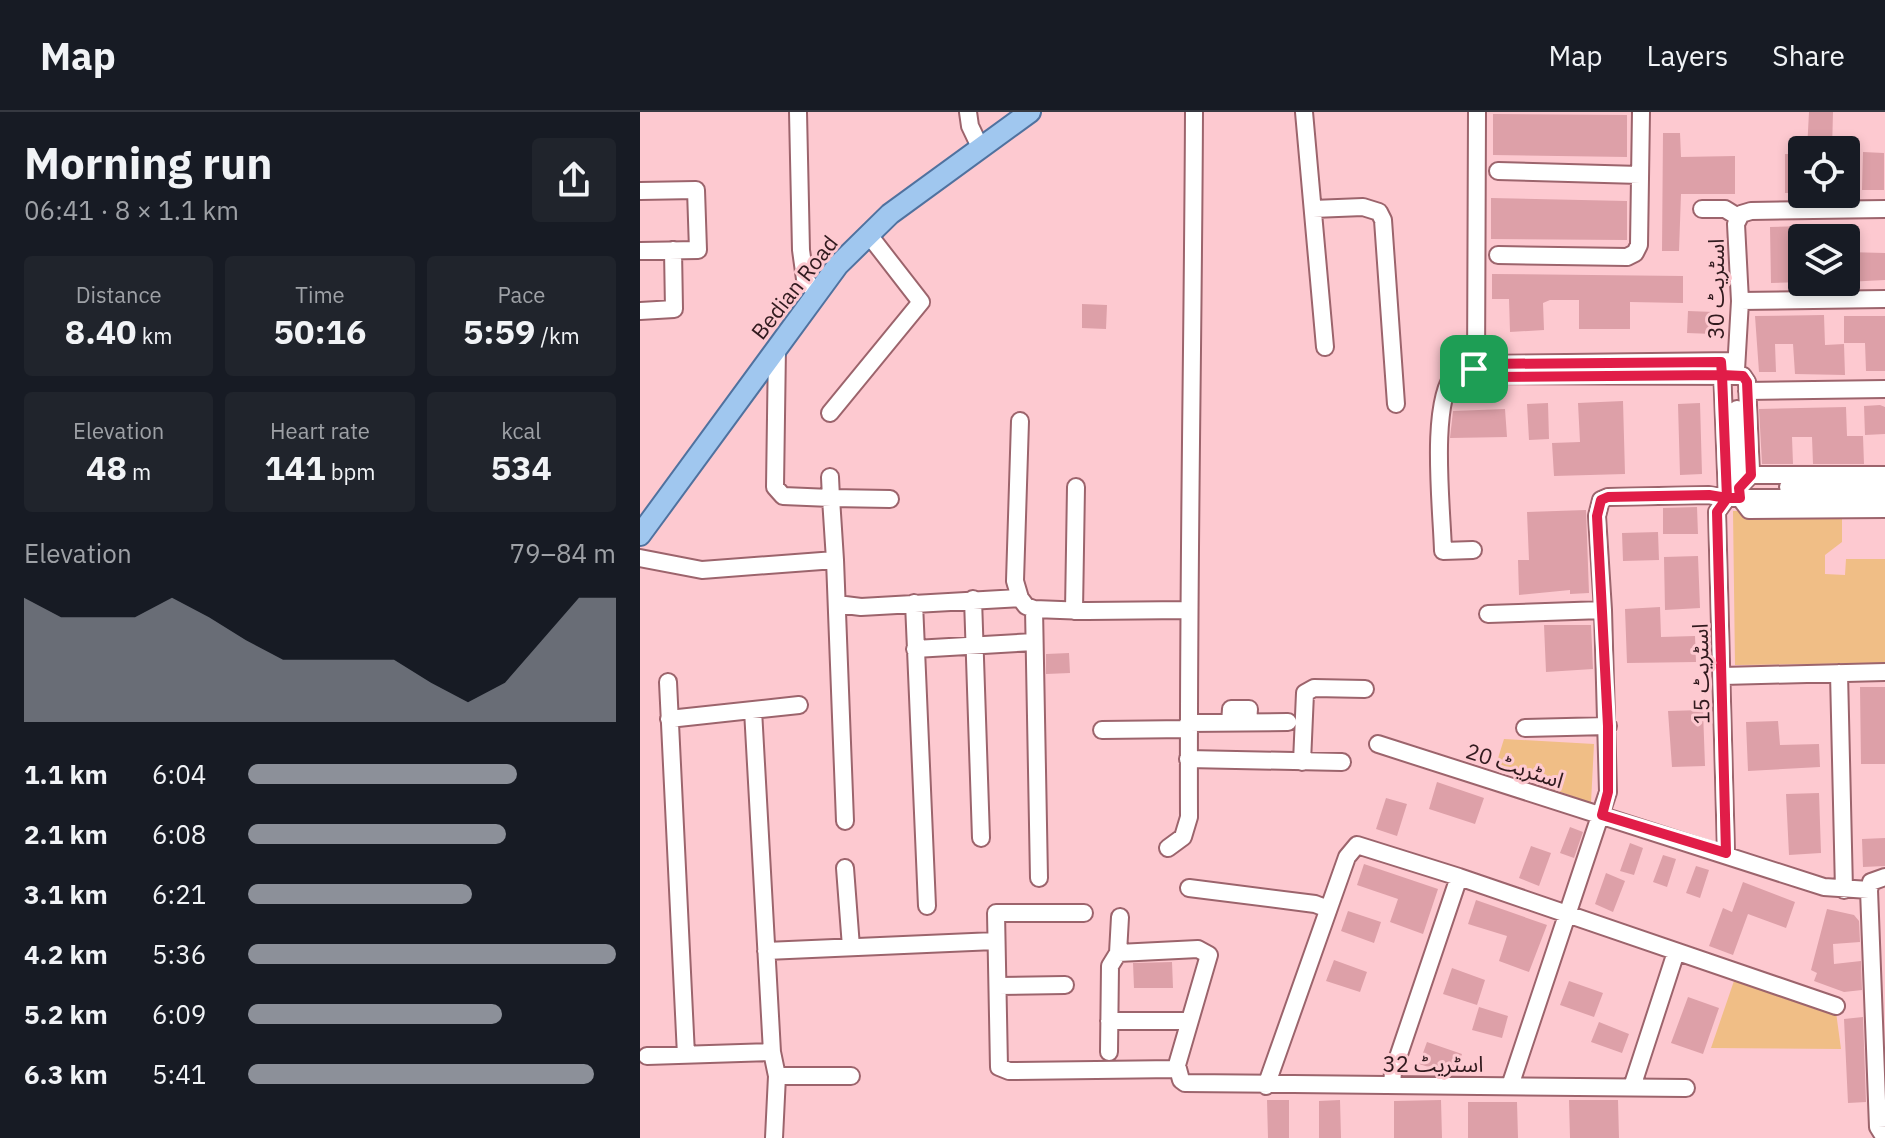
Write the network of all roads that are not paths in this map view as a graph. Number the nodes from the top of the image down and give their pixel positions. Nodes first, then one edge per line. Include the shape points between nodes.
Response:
1 (798, 112) edge
2 (968, 112) edge
3 (1030, 112) edge
4 (1194, 112) edge
5 (1304, 112) edge
6 (1477, 112) edge
7 (1641, 112) edge
8 (980, 147) junction
9 (1498, 171) dead end
10 (1640, 175) junction
11 (640, 191) edge
12 (1313, 209) junction
13 (1702, 209) dead end
14 (1885, 209) edge
15 (1737, 221) junction
16 (869, 235) junction
17 (673, 250) junction
18 (640, 251) edge
19 (1498, 255) dead end
20 (817, 294) junction
21 (1885, 299) edge
22 (1740, 301) junction
23 (640, 311) edge
24 (777, 347) junction
25 (1325, 347) dead end
26 (1474, 369) junction
27 (1726, 372) junction
28 (1694, 383) dead end
29 (1885, 389) edge
30 (1747, 391) junction
31 (1396, 404) dead end
32 (830, 413) dead end
33 (1020, 421) dead end
34 (1885, 475) edge
35 (830, 477) dead end
36 (1885, 486) edge
37 (1076, 487) dead end
38 (1737, 489) junction
39 (831, 498) junction
40 (1885, 498) edge
41 (890, 499) dead end
42 (1885, 509) edge
43 (640, 535) edge
44 (1473, 550) dead end
45 (640, 558) edge
46 (835, 560) junction
47 (973, 599) junction
48 (914, 603) junction
49 (1027, 603) junction
50 (837, 604) junction
51 (1187, 610) junction
52 (1603, 610) junction
53 (1074, 611) junction
54 (1488, 614) dead end
55 (1034, 642) junction
56 (975, 645) junction
57 (915, 649) junction
58 (1885, 672) edge
59 (1839, 673) junction
60 (1723, 676) junction
61 (668, 682) dead end
62 (1365, 689) dead end
63 (799, 705) dead end
64 (753, 710) junction
65 (669, 719) junction
66 (1288, 722) dead end
67 (1188, 726) junction
68 (1608, 726) junction
69 (1525, 728) dead end
70 (1102, 730) dead end
71 (1378, 744) dead end
72 (1188, 759) junction
73 (1302, 762) junction
74 (1342, 762) dead end
75 (1602, 815) junction
76 (845, 821) dead end
77 (981, 838) dead end
78 (1168, 848) dead end
79 (1726, 853) junction
80 (845, 868) dead end
81 (1459, 877) junction
82 (1885, 877) edge
83 (1039, 878) dead end
84 (1189, 888) dead end
85 (1844, 890) junction
86 (1869, 890) junction
87 (927, 906) dead end
88 (1328, 909) junction
89 (1084, 913) dead end
90 (1569, 914) junction
91 (1120, 917) dead end
92 (995, 941) junction
93 (1879, 945) edge
94 (851, 947) junction
95 (766, 951) junction
96 (1676, 952) junction
97 (1118, 953) junction
98 (1065, 985) dead end
99 (998, 986) junction
100 (1836, 1006) dead end
101 (1880, 1010) edge
102 (1109, 1021) junction
103 (1189, 1021) junction
104 (772, 1052) junction
105 (1109, 1052) dead end
106 (686, 1055) junction
107 (647, 1056) dead end
108 (1178, 1075) junction
109 (1881, 1075) edge
110 (777, 1076) junction
111 (851, 1076) dead end
112 (1392, 1085) junction
113 (1266, 1086) junction
114 (1510, 1086) junction
115 (1632, 1087) junction
116 (1686, 1088) dead end
117 (1882, 1132) edge
118 (774, 1138) edge

1 - 20 street via 801,250 805,279
2 - 8 street
3 - 8 main road, Bedian Road
4 - 51 street
5 - 12 street
6 - 26 street
7 - 10 street
8 - 16 main road, Bedian Road
9 - 10 street
10 - 19 street via 1635,253
11 - 17 street via 696,190 698,250
12 - 25 street
12 - 31 street via 1363,207 1379,212 1383,220
13 - 15 street via 1725,209
14 - 15 street via 1751,211
15 - 22 street, اسٹریٹ 30
16 - 20 main road, Bedian Road
16 - 32 street via 921,302
17 - 18 street
17 - 23 street via 674,309
20 - 24 main road, Bedian Road
21 - 22 street
22 - 27 street, اسٹریٹ 30
24 - 39 street via 775,487 783,496
24 - 43 main road, Bedian Road
26 - 27 street via 1480,364
26 - 44 street via 1452,375 1440,413 1443,551
27 - 28 street
27 - 30 street via 1743,376
27 - 38 street, اسٹریٹ 30
27 - 38 street via 1717,482
29 - 30 street
30 - 38 street
33 - 49 street via 1015,581
34 - 38 street
35 - 39 street
36 - 38 street
37 - 53 street
38 - 40 street
38 - 42 street via 1749,510
38 - 52 street via 1601,500 1597,516
38 - 60 street, اسٹریٹ 15 via 1717,512
39 - 41 street
39 - 46 street
45 - 46 street via 702,570
46 - 50 street
47 - 48 street
47 - 49 street
47 - 56 street
48 - 50 street
48 - 57 street
49 - 53 street
49 - 55 street
50 - 76 street
51 - 53 street
51 - 67 street
52 - 54 street
52 - 68 street
55 - 56 street
55 - 83 street
56 - 57 street
56 - 77 street
57 - 87 street
58 - 59 street
59 - 60 street
59 - 85 street
60 - 79 street, اسٹریٹ 15
61 - 65 street
62 - 73 street via 1314,688 1305,693
63 - 64 street
64 - 65 street
64 - 95 street
65 - 106 street
66 - 67 street via 1248,722 1249,709 1231,709 1230,723
67 - 70 street
67 - 72 street
68 - 69 street
68 - 75 street via 1608,792
71 - 75 street, اسٹریٹ 20
72 - 73 street
72 - 78 street via 1189,817 1183,837
73 - 74 street
75 - 79 street, اسٹریٹ 20
75 - 90 street
79 - 85 street, اسٹریٹ 20
80 - 94 street
81 - 88 street via 1357,845 1349,851
81 - 90 street
81 - 112 street
82 - 86 street via 1871,882
84 - 88 street
85 - 86 street, اسٹریٹ 20
86 - 93 street
88 - 113 street
89 - 92 street via 996,913
90 - 96 street
90 - 114 street
91 - 97 street
92 - 94 street
92 - 99 street
93 - 101 street
94 - 95 street
95 - 104 street
96 - 100 street
96 - 115 street
97 - 102 street via 1110,966
97 - 103 street via 1206,952 1209,963
98 - 99 street
99 - 108 street, اسٹریٹ 32 via 997,1057 1003,1069
101 - 109 street
102 - 103 street
102 - 105 street
103 - 108 street
104 - 106 street
104 - 110 street
106 - 107 street
108 - 113 street, اسٹریٹ 32 via 1207,1085
109 - 117 street
110 - 111 street
110 - 118 street
112 - 113 street, اسٹریٹ 32
112 - 114 street, اسٹریٹ 32
114 - 115 street, اسٹریٹ 32
115 - 116 street, اسٹریٹ 32

